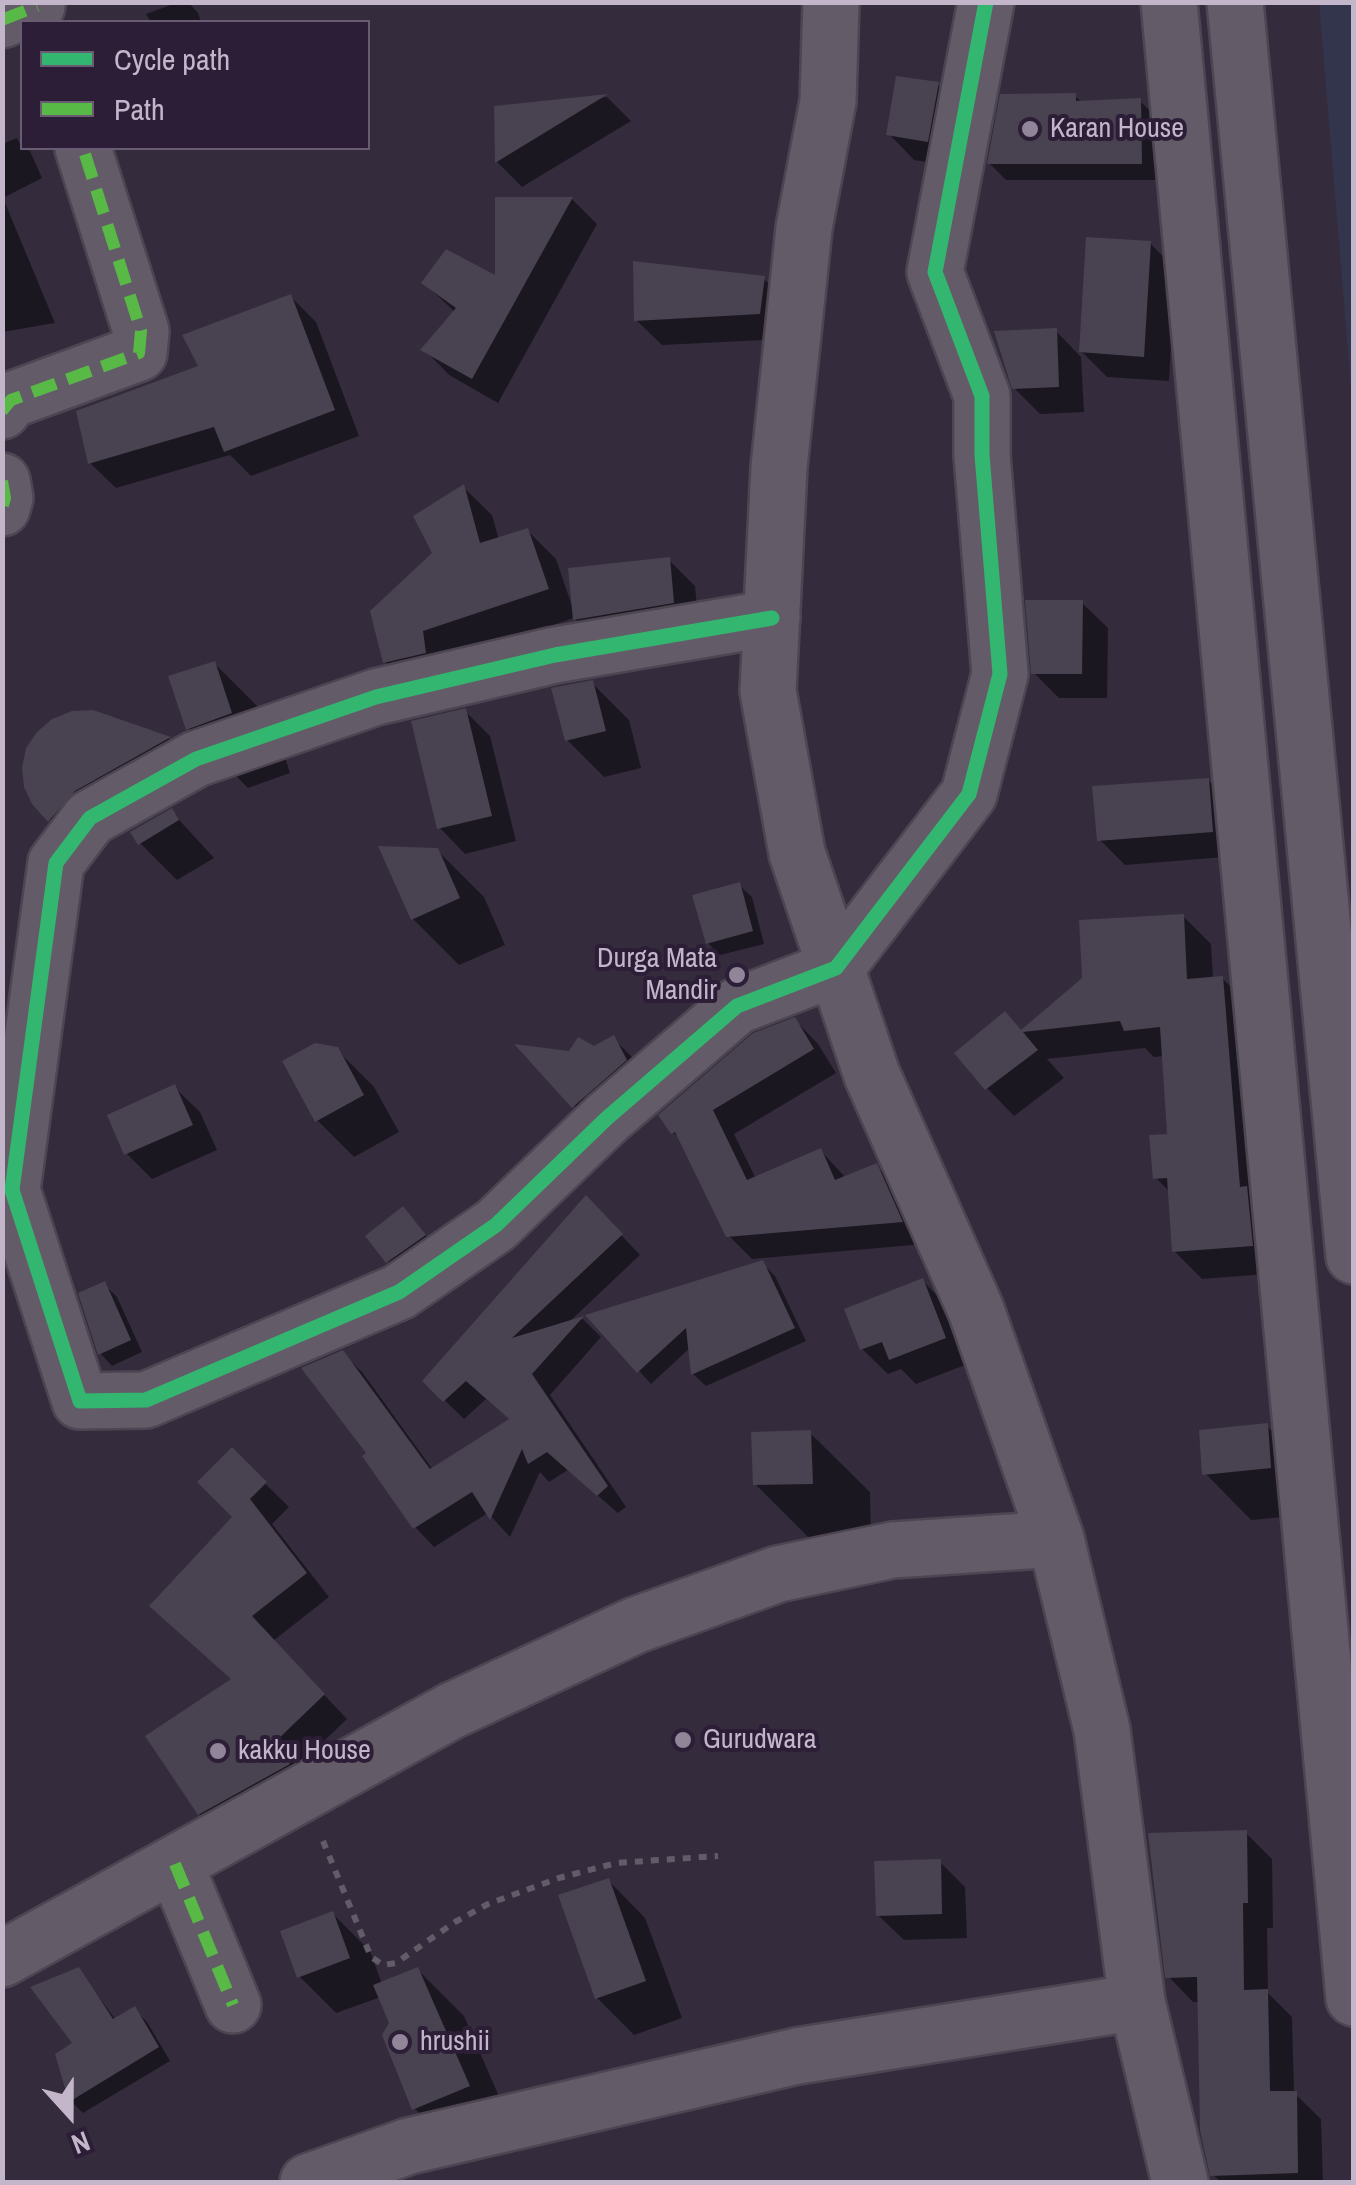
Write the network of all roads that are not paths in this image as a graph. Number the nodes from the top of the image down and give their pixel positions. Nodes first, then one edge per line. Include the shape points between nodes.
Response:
1 (830, 2) edge
2 (986, 2) edge
3 (1169, 2) edge
4 (1235, 2) edge
5 (83, 150) edge
6 (2, 411) edge
7 (2, 481) edge
8 (2, 508) edge
9 (772, 618) junction
10 (836, 968) junction
11 (1354, 1256) edge
12 (1056, 1539) junction
13 (175, 1864) junction
14 (2, 1959) edge
15 (1354, 1998) edge
16 (1137, 2002) junction
17 (233, 2005) dead end
18 (308, 2182) edge
19 (1180, 2182) edge

1 - 9 street via 828,101 804,228 779,467
2 - 10 street via 935,272 982,396 1000,674 969,794
3 - 15 street
4 - 11 street
5 - 6 street via 142,331 139,354 12,400
7 - 8 street
9 - 10 street via 768,691 797,854
9 - 10 street via 554,655 376,698 196,759 90,818 56,863 12,1190 80,1401 146,1400 399,1292 496,1225 736,1006
10 - 12 street via 872,1075 976,1310
12 - 13 street via 893,1550 778,1574 619,1632 451,1710
12 - 16 street via 1102,1730
13 - 14 street
13 - 17 street
16 - 18 street via 797,2056 409,2146
16 - 19 street

